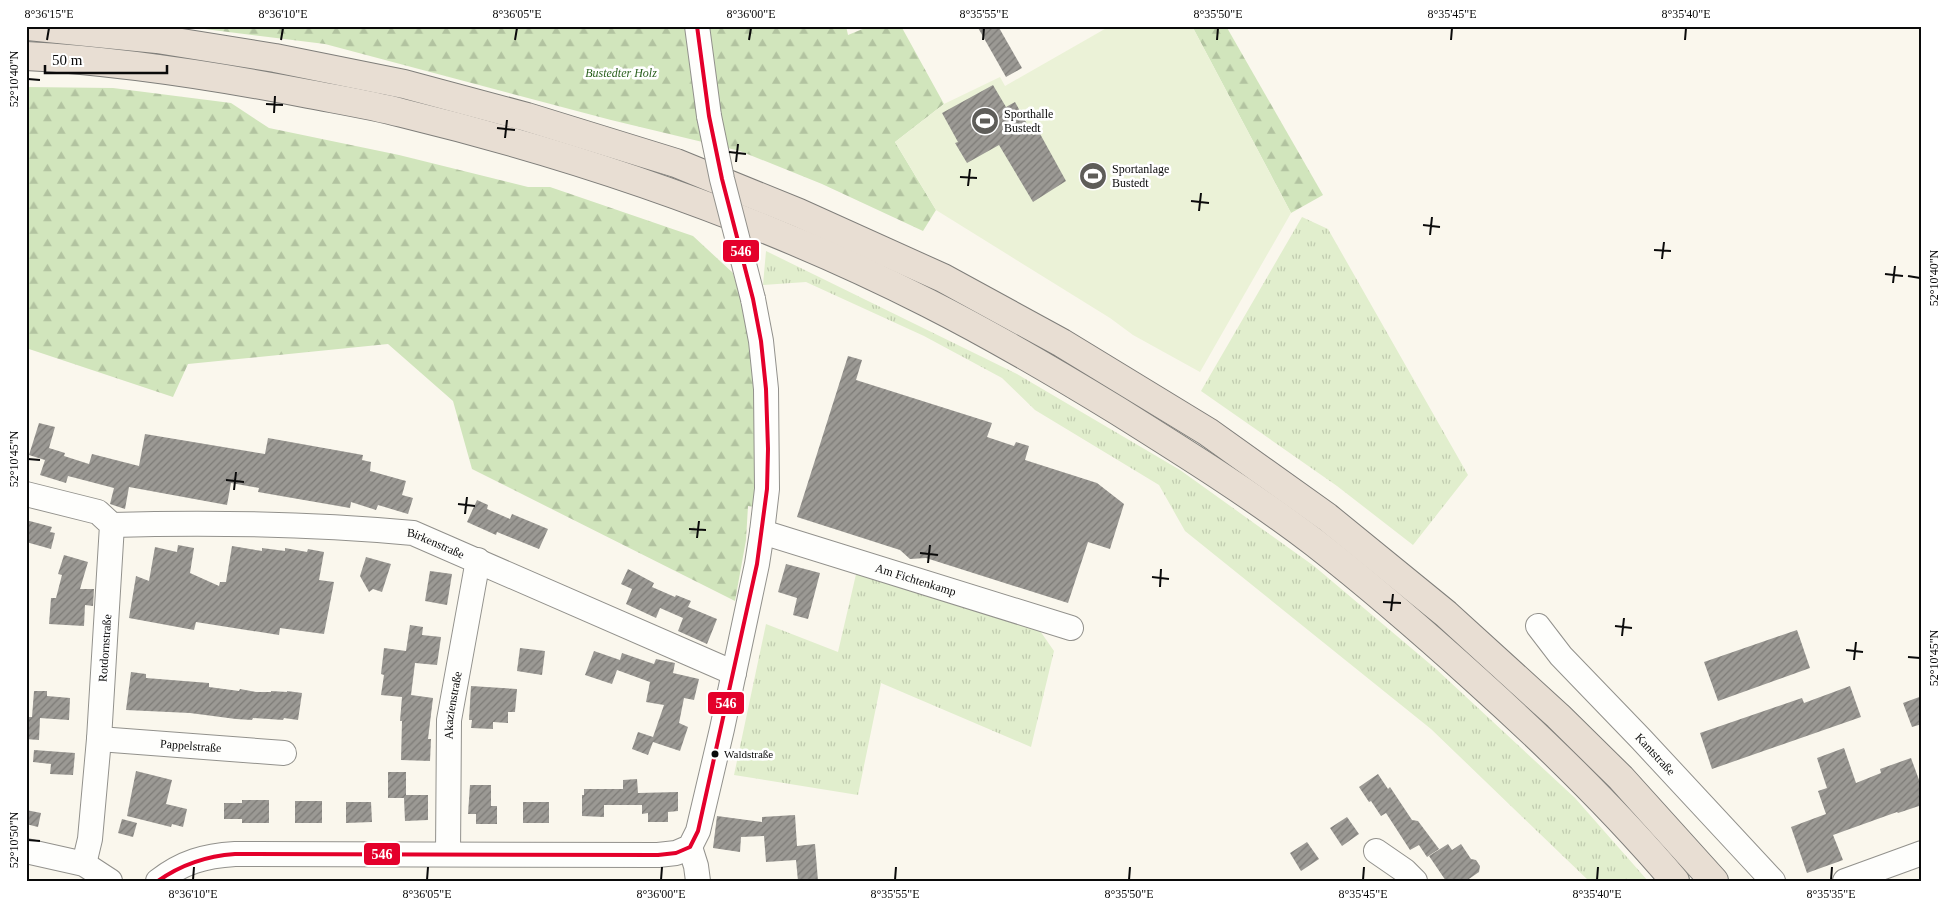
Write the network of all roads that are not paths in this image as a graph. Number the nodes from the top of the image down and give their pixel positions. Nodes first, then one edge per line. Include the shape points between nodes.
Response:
1 (28, 26) edge
2 (697, 26) edge
3 (26, 56) edge
4 (26, 494) edge
5 (112, 525) junction
6 (762, 532) junction
7 (478, 560) junction
8 (1538, 626) dead end
9 (1071, 628) dead end
10 (734, 673) junction
11 (99, 739) junction
12 (284, 753) dead end
13 (690, 847) junction
14 (26, 851) edge
15 (1376, 851) dead end
16 (1922, 853) edge
17 (448, 854) junction
18 (84, 864) junction
19 (110, 881) edge
20 (158, 881) edge
21 (698, 881) edge
22 (1415, 881) edge
23 (1675, 881) edge
24 (1714, 881) edge
25 (1772, 881) edge
26 (1845, 881) edge

1 - 24 highway via 157,38 275,58 404,84 527,117 676,163 799,213 943,278 1062,343 1208,432 1327,517 1446,614 1558,716 1621,778
2 - 6 street, bridge via 709,116 761,341 766,389 766,489
3 - 23 highway via 162,70 270,87 397,112 523,145 664,191 790,239 928,303 1045,366 1194,458 1314,543 1431,639 1536,734
4 - 5 street via 98,512
5 - 7 street, Birkenstraße via 185,523 404,532
5 - 11 street, Rotdornstraße
6 - 9 street, Am Fichtenkamp
6 - 10 street
7 - 10 street, Birkenstraße
7 - 17 street, Akazienstraße via 449,720
8 - 25 street, Kantstraße via 1561,656
10 - 13 street via 698,831
11 - 12 street, Pappelstraße
11 - 18 street, Rotdornstraße via 90,839
13 - 17 street via 658,855
13 - 21 street
14 - 18 street
15 - 22 street
16 - 26 street
17 - 20 street via 210,856 172,870
18 - 19 street

